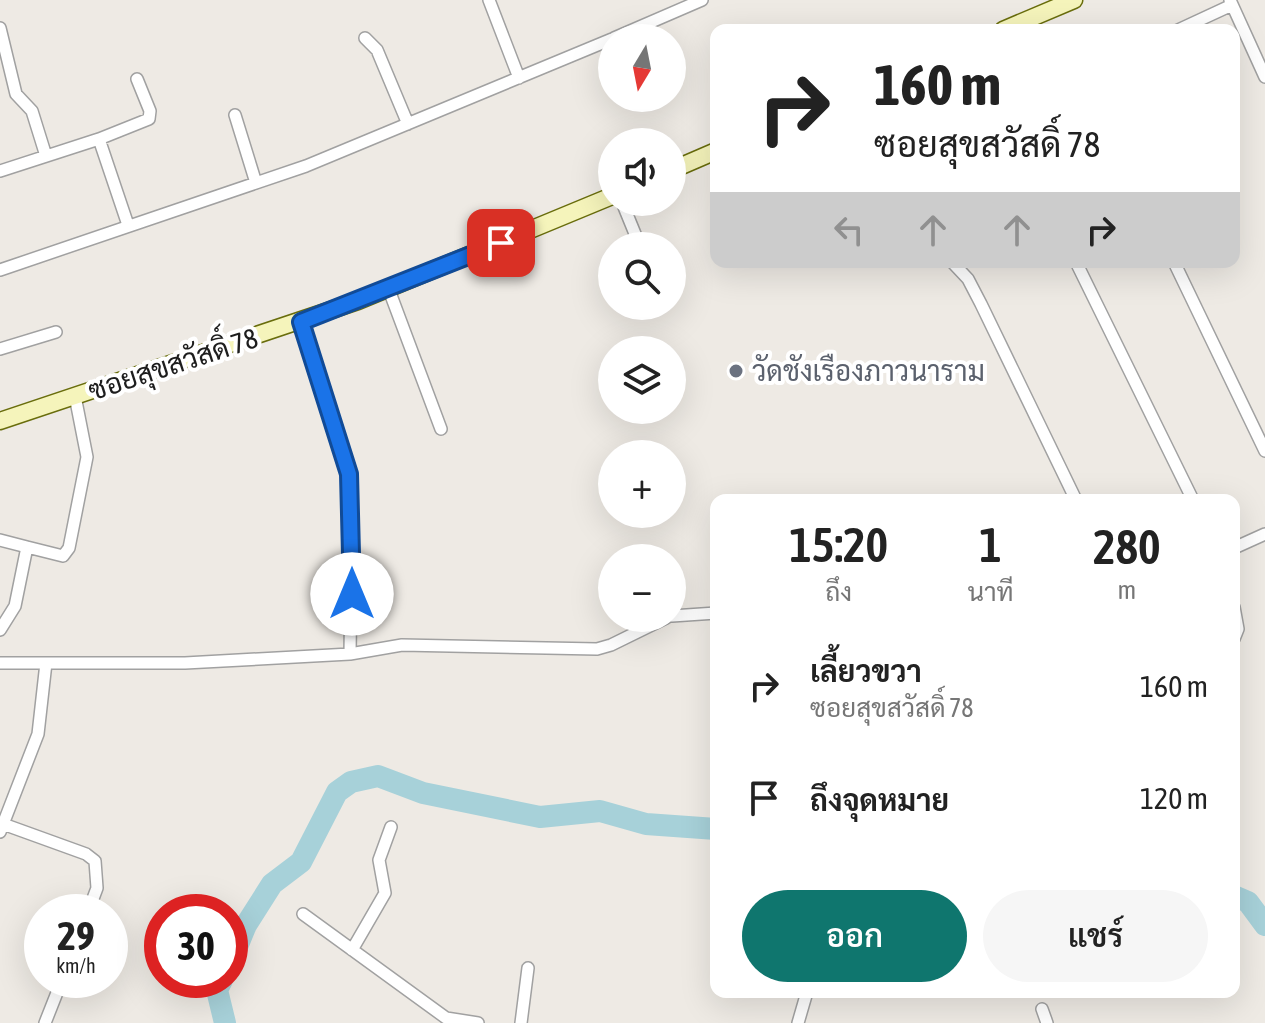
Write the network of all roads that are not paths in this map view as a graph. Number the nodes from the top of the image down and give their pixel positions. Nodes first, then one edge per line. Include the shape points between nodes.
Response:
1 (489, 0) edge
2 (702, 0) edge
3 (1074, 0) edge
4 (1231, 2) edge
5 (646, 24) edge
6 (1017, 24) edge
7 (1189, 24) edge
8 (0, 28) edge
9 (365, 38) dead end
10 (598, 44) edge
11 (1265, 77) edge
12 (519, 78) junction
13 (137, 79) dead end
14 (235, 115) dead end
15 (408, 124) junction
16 (99, 139) junction
17 (710, 154) edge
18 (46, 156) junction
19 (686, 164) edge
20 (0, 171) edge
21 (256, 183) junction
22 (598, 202) edge
23 (128, 225) junction
24 (957, 268) edge
25 (1079, 268) edge
26 (1177, 268) edge
27 (0, 270) edge
28 (389, 290) junction
29 (301, 322) junction
30 (56, 332) dead end
31 (0, 349) edge
32 (75, 396) junction
33 (0, 421) edge
34 (441, 429) dead end
35 (1265, 451) edge
36 (1073, 494) edge
37 (1190, 494) edge
38 (1265, 534) edge
39 (0, 540) edge
40 (1240, 545) edge
41 (27, 547) junction
42 (0, 605) edge
43 (15, 606) junction
44 (710, 613) edge
45 (686, 615) edge
46 (0, 630) edge
47 (637, 632) edge
48 (350, 654) junction
49 (0, 663) edge
50 (46, 663) junction
51 (391, 827) dead end
52 (2, 828) edge
53 (95, 894) edge
54 (303, 914) dead end
55 (352, 950) junction
56 (528, 968) dead end
57 (55, 998) edge
58 (805, 998) edge
59 (1042, 1009) dead end
60 (45, 1023) edge
61 (478, 1023) edge
62 (521, 1023) edge
63 (798, 1023) edge
64 (1047, 1023) edge

1 - 12 street
2 - 5 street
3 - 6 street
4 - 7 street
4 - 11 street
8 - 18 street via 16,94 32,111
9 - 15 street via 377,50
10 - 12 street
12 - 15 street
13 - 16 street via 149,119
14 - 21 street
15 - 21 street
16 - 18 street
16 - 23 street
17 - 19 street
18 - 20 street
21 - 23 street
22 - 28 street, ซอยสุขสวัสดิ์ 78
23 - 27 street
24 - 36 street via 975,291
25 - 37 street
26 - 35 street
28 - 29 street, ซอยสุขสวัสดิ์ 78
28 - 34 street
29 - 32 street, ซอยสุขสวัสดิ์ 78
29 - 48 street via 349,474
30 - 31 street
32 - 33 street, ซอยสุขสวัสดิ์ 78
32 - 41 street via 87,457 69,548 63,556
38 - 40 street
39 - 41 street
41 - 43 street
42 - 43 street
43 - 46 street
44 - 45 street
47 - 48 street via 597,649 402,645
48 - 50 street via 185,663
49 - 50 street
50 - 52 street via 38,734
51 - 55 street via 379,860 385,893
52 - 53 street via 86,854 95,861
54 - 55 street
55 - 61 street via 446,1018
56 - 62 street
57 - 60 street
58 - 63 street
59 - 64 street

